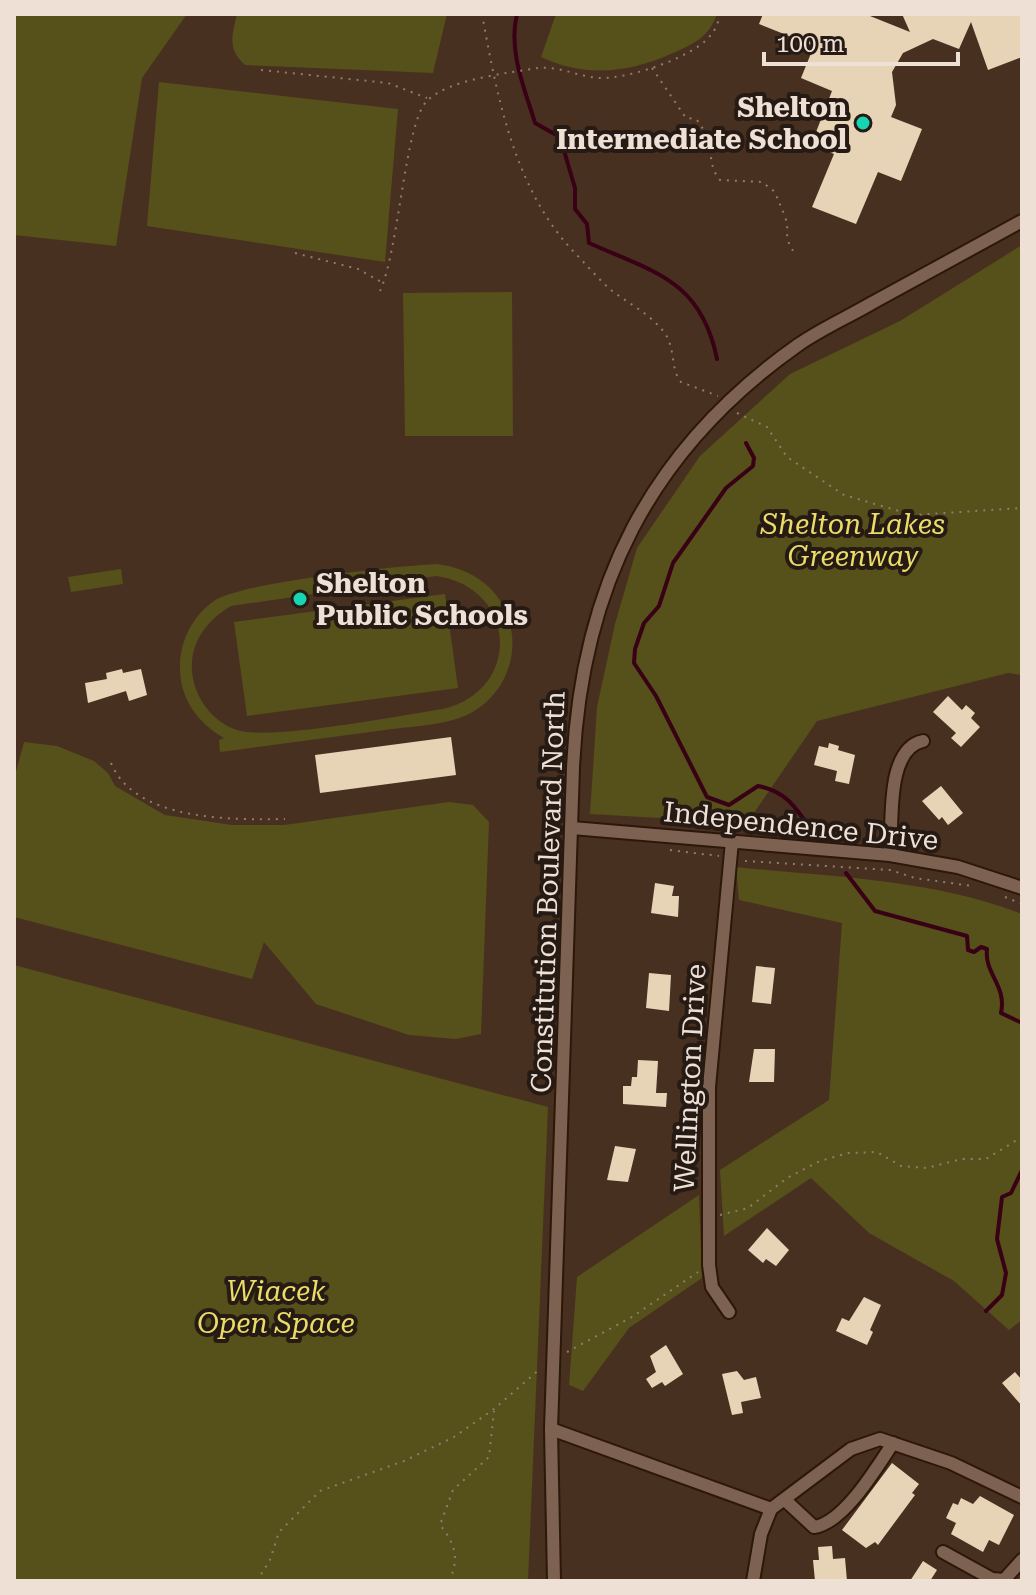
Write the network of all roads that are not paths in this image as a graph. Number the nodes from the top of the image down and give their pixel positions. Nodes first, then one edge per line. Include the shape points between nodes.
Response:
1 (1022, 221) edge
2 (923, 741) dead end
3 (572, 828) junction
4 (732, 841) junction
5 (890, 855) junction
6 (1022, 888) edge
7 (729, 1312) dead end
8 (551, 1429) junction
9 (893, 1443) junction
10 (1022, 1497) edge
11 (785, 1500) junction
12 (771, 1509) junction
13 (943, 1552) dead end
14 (1022, 1560) edge
15 (554, 1581) edge
16 (753, 1581) edge

1 - 3 street, Constitution Boulevard North via 801,343 740,390 678,457 635,524 596,612 576,711
2 - 5 street via 903,753 893,789
3 - 4 street, Independence Drive
3 - 8 street, Constitution Boulevard North
4 - 5 street, Independence Drive
4 - 7 street, Wellington Drive via 709,1087 708,1218 712,1287
5 - 6 street, Independence Drive via 958,867
8 - 12 street
8 - 15 street, Constitution Boulevard North
9 - 10 street
9 - 11 street via 880,1439 851,1449
9 - 11 street via 826,1526 814,1527
11 - 12 street
12 - 16 street
13 - 14 street via 992,1579 1004,1580

